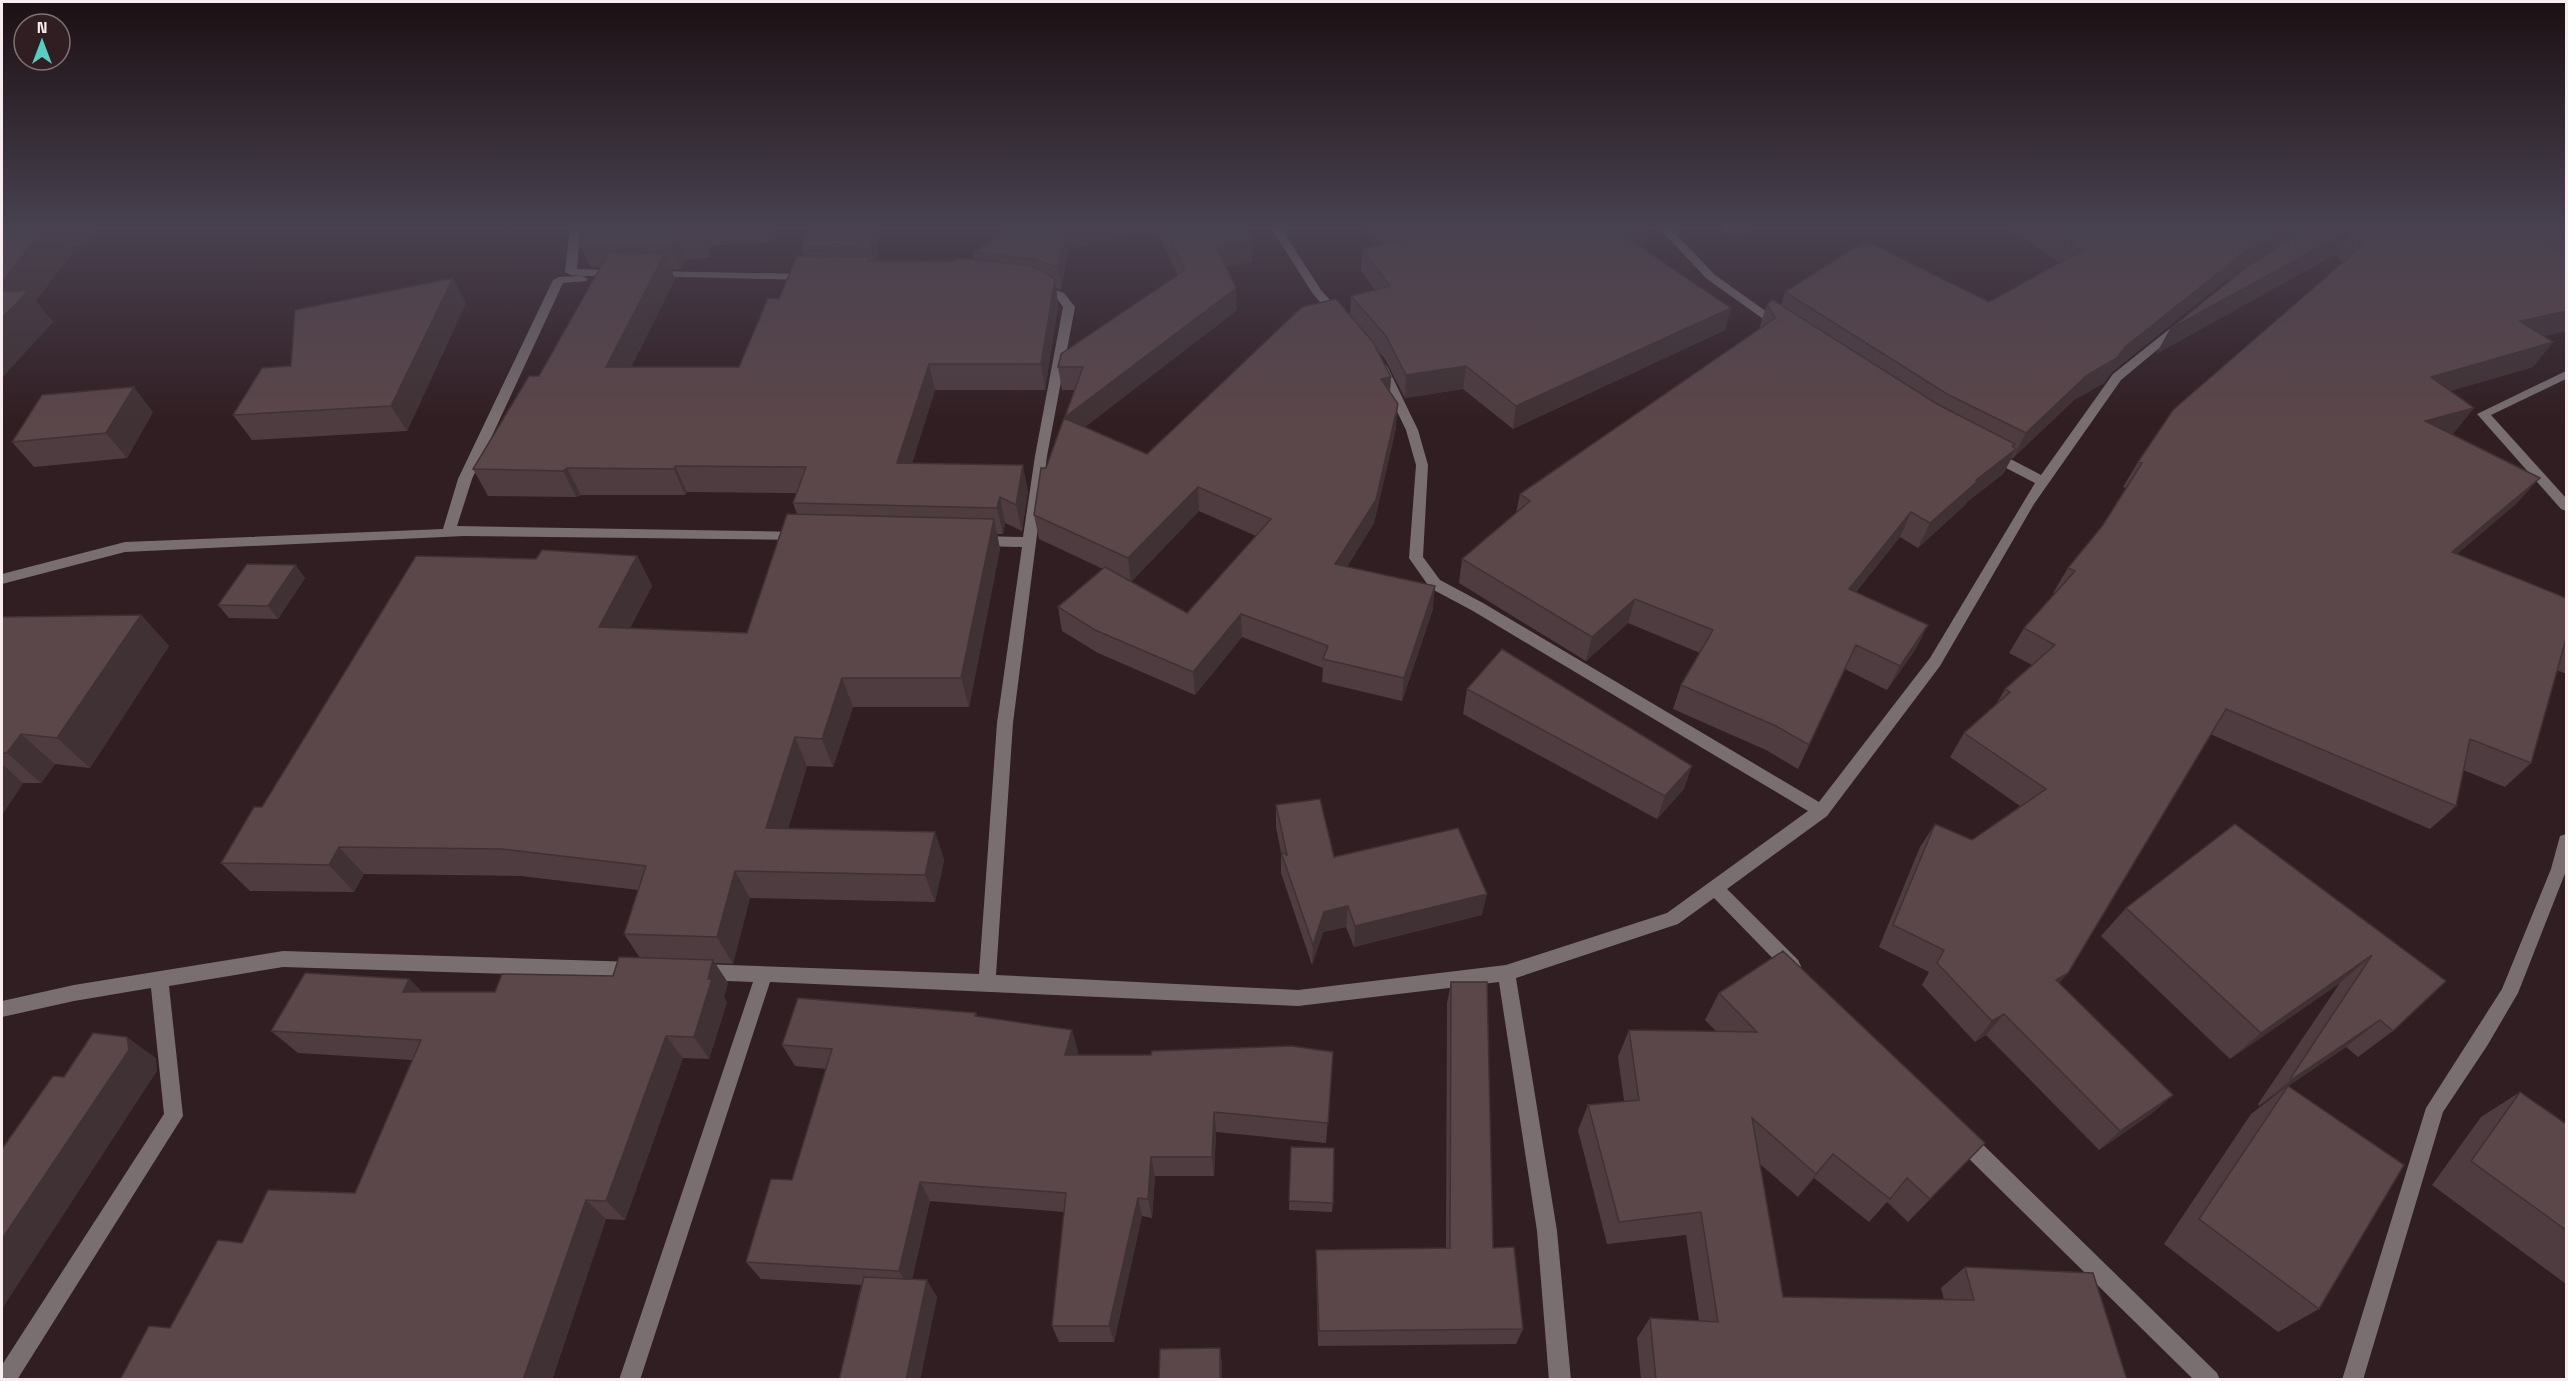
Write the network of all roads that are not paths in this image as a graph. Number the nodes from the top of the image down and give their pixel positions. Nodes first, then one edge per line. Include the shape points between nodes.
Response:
1 (553, 292) edge
2 (1050, 292) edge
3 (1317, 292) edge
4 (1733, 292) edge
5 (2192, 316) edge
6 (1348, 327) edge
7 (1795, 336) edge
8 (1372, 354) edge
9 (2566, 375) edge
10 (1982, 450) edge
11 (2043, 482) junction
12 (2566, 506) edge
13 (518, 531) junction
14 (817, 537) edge
15 (970, 541) edge
16 (1029, 542) junction
17 (2, 579) edge
18 (1821, 811) junction
19 (2566, 841) edge
20 (1714, 887) junction
21 (647, 970) edge
22 (682, 971) edge
23 (1506, 973) junction
24 (764, 974) junction
25 (159, 979) junction
26 (1805, 979) edge
27 (987, 982) junction
28 (2, 1009) edge
29 (1946, 1122) edge
30 (4, 1380) edge
31 (629, 1380) edge
32 (1560, 1380) edge
33 (2210, 1380) edge
34 (2352, 1380) edge

1 - 13 street via 465,479 449,531
2 - 16 street via 1060,295 1069,307
3 - 6 street
4 - 7 street
5 - 11 street via 2117,377
8 - 18 street via 1412,430 1422,465 1416,558 1435,584
9 - 12 street via 2483,414
10 - 11 street
11 - 18 street via 1935,662
13 - 14 street
13 - 17 street via 125,547
15 - 16 street
16 - 27 street via 1005,723
18 - 20 street
19 - 34 street via 2559,869 2509,993 2435,1108
20 - 23 street via 1672,919
20 - 26 street
21 - 25 street via 283,959
22 - 24 street
23 - 27 street via 1298,998
23 - 32 street via 1547,1231
24 - 27 street
24 - 31 street
25 - 28 street
25 - 30 street via 174,1116
29 - 33 street

